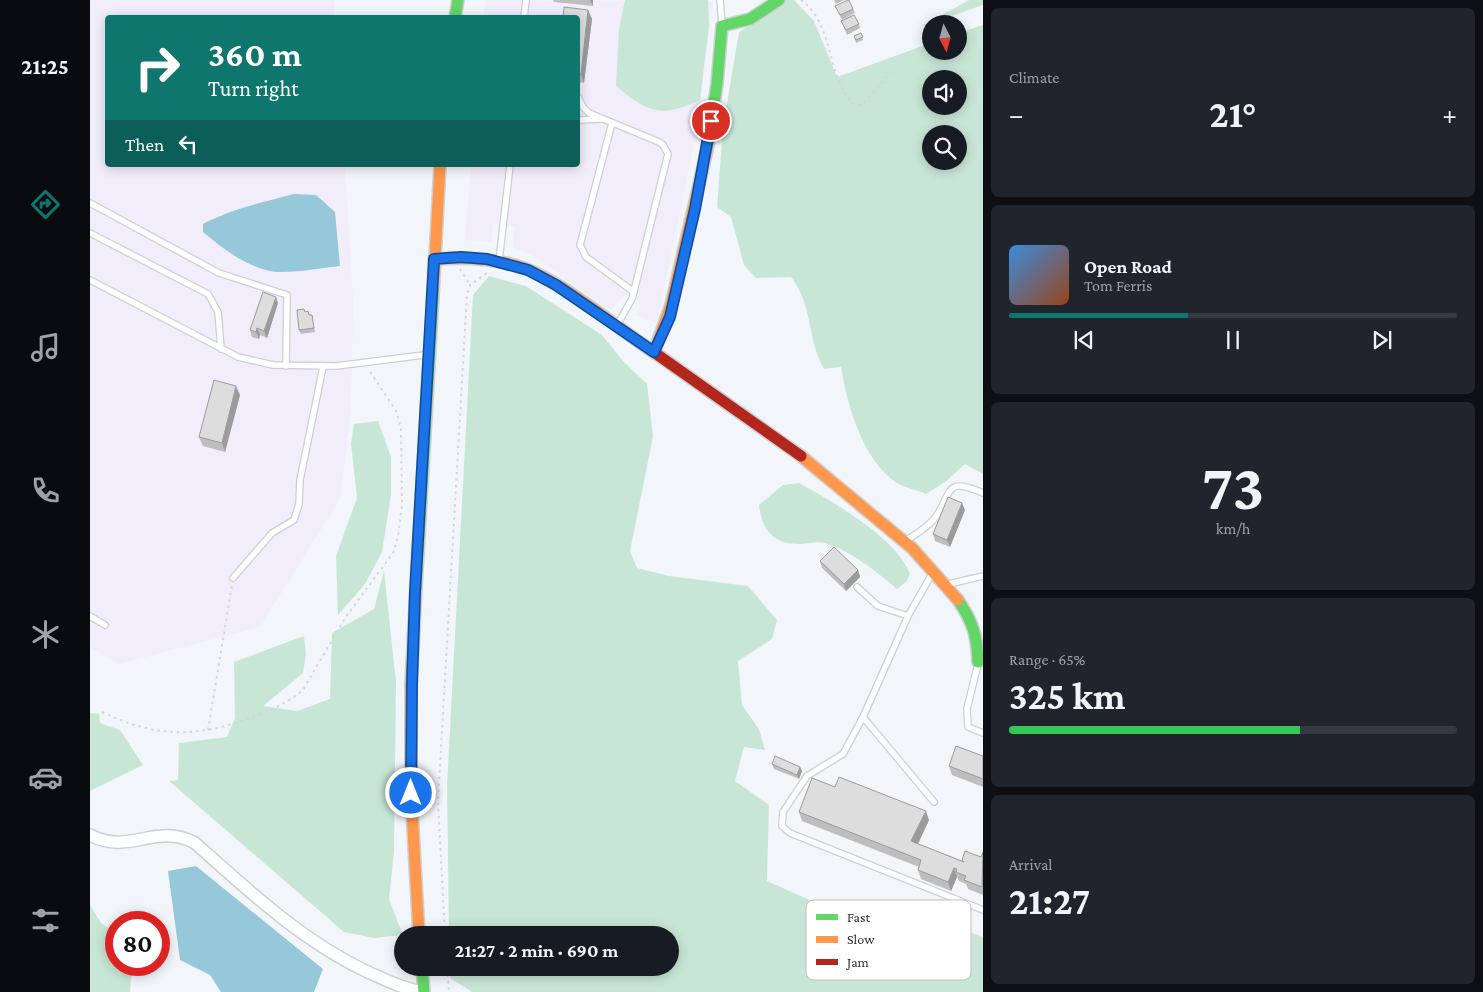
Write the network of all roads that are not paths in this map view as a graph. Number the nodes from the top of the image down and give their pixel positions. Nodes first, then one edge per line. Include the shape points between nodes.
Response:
1 (458, 0) edge
2 (526, 0) edge
3 (720, 0) edge
4 (779, 0) edge
5 (456, 15) edge
6 (524, 15) edge
7 (722, 26) junction
8 (580, 101) edge
9 (580, 120) edge
10 (604, 120) junction
11 (612, 123) junction
12 (440, 167) edge
13 (510, 167) edge
14 (90, 203) edge
15 (90, 234) edge
16 (434, 259) junction
17 (499, 261) junction
18 (90, 280) edge
19 (634, 292) junction
20 (616, 327) junction
21 (221, 349) junction
22 (654, 352) junction
23 (429, 355) junction
24 (286, 366) junction
25 (322, 367) junction
26 (983, 493) edge
27 (905, 542) junction
28 (934, 570) junction
29 (983, 576) edge
30 (233, 578) road end
31 (947, 585) junction
32 (857, 587) dead end
33 (90, 616) edge
34 (908, 616) junction
35 (105, 625) dead end
36 (980, 649) edge
37 (978, 662) joint
38 (863, 717) junction
39 (983, 733) edge
40 (934, 802) dead end
41 (90, 835) edge
42 (958, 900) edge
43 (971, 905) edge
44 (983, 910) edge
45 (418, 926) edge
46 (423, 976) edge
47 (424, 992) edge

1 - 5 main road
2 - 6 lane
3 - 7 lane
4 - 7 main road via 750,19
7 - 22 main road via 721,54 695,209 670,317
8 - 10 lane via 583,107
9 - 10 lane
10 - 11 lane
11 - 19 lane via 580,245 586,257
11 - 19 lane via 659,142 668,154
12 - 16 main road
13 - 17 lane
14 - 24 lane via 218,273 287,295
15 - 21 lane via 208,294 218,312
16 - 17 main road via 461,257
16 - 23 main road
17 - 20 main road via 528,270 556,285
18 - 21 lane
19 - 20 lane
20 - 22 main road
21 - 24 lane via 273,366
22 - 27 main road via 816,466
23 - 25 lane
23 - 45 main road via 412,684 411,793
24 - 25 lane
25 - 30 lane via 294,520 272,533
26 - 27 lane via 966,486 956,486 946,495 934,520
27 - 28 main road
28 - 31 main road
28 - 34 lane
29 - 31 lane
31 - 36 main road via 968,614
32 - 34 lane via 878,606
33 - 35 lane
34 - 38 lane
36 - 37 main road
37 - 39 lane via 967,709 968,727
38 - 40 lane
38 - 42 lane via 843,754 807,776 783,812 782,826 790,833
41 - 47 street via 120,844 169,834 186,838 310,940 333,955 401,987
43 - 44 lane
46 - 47 main road

